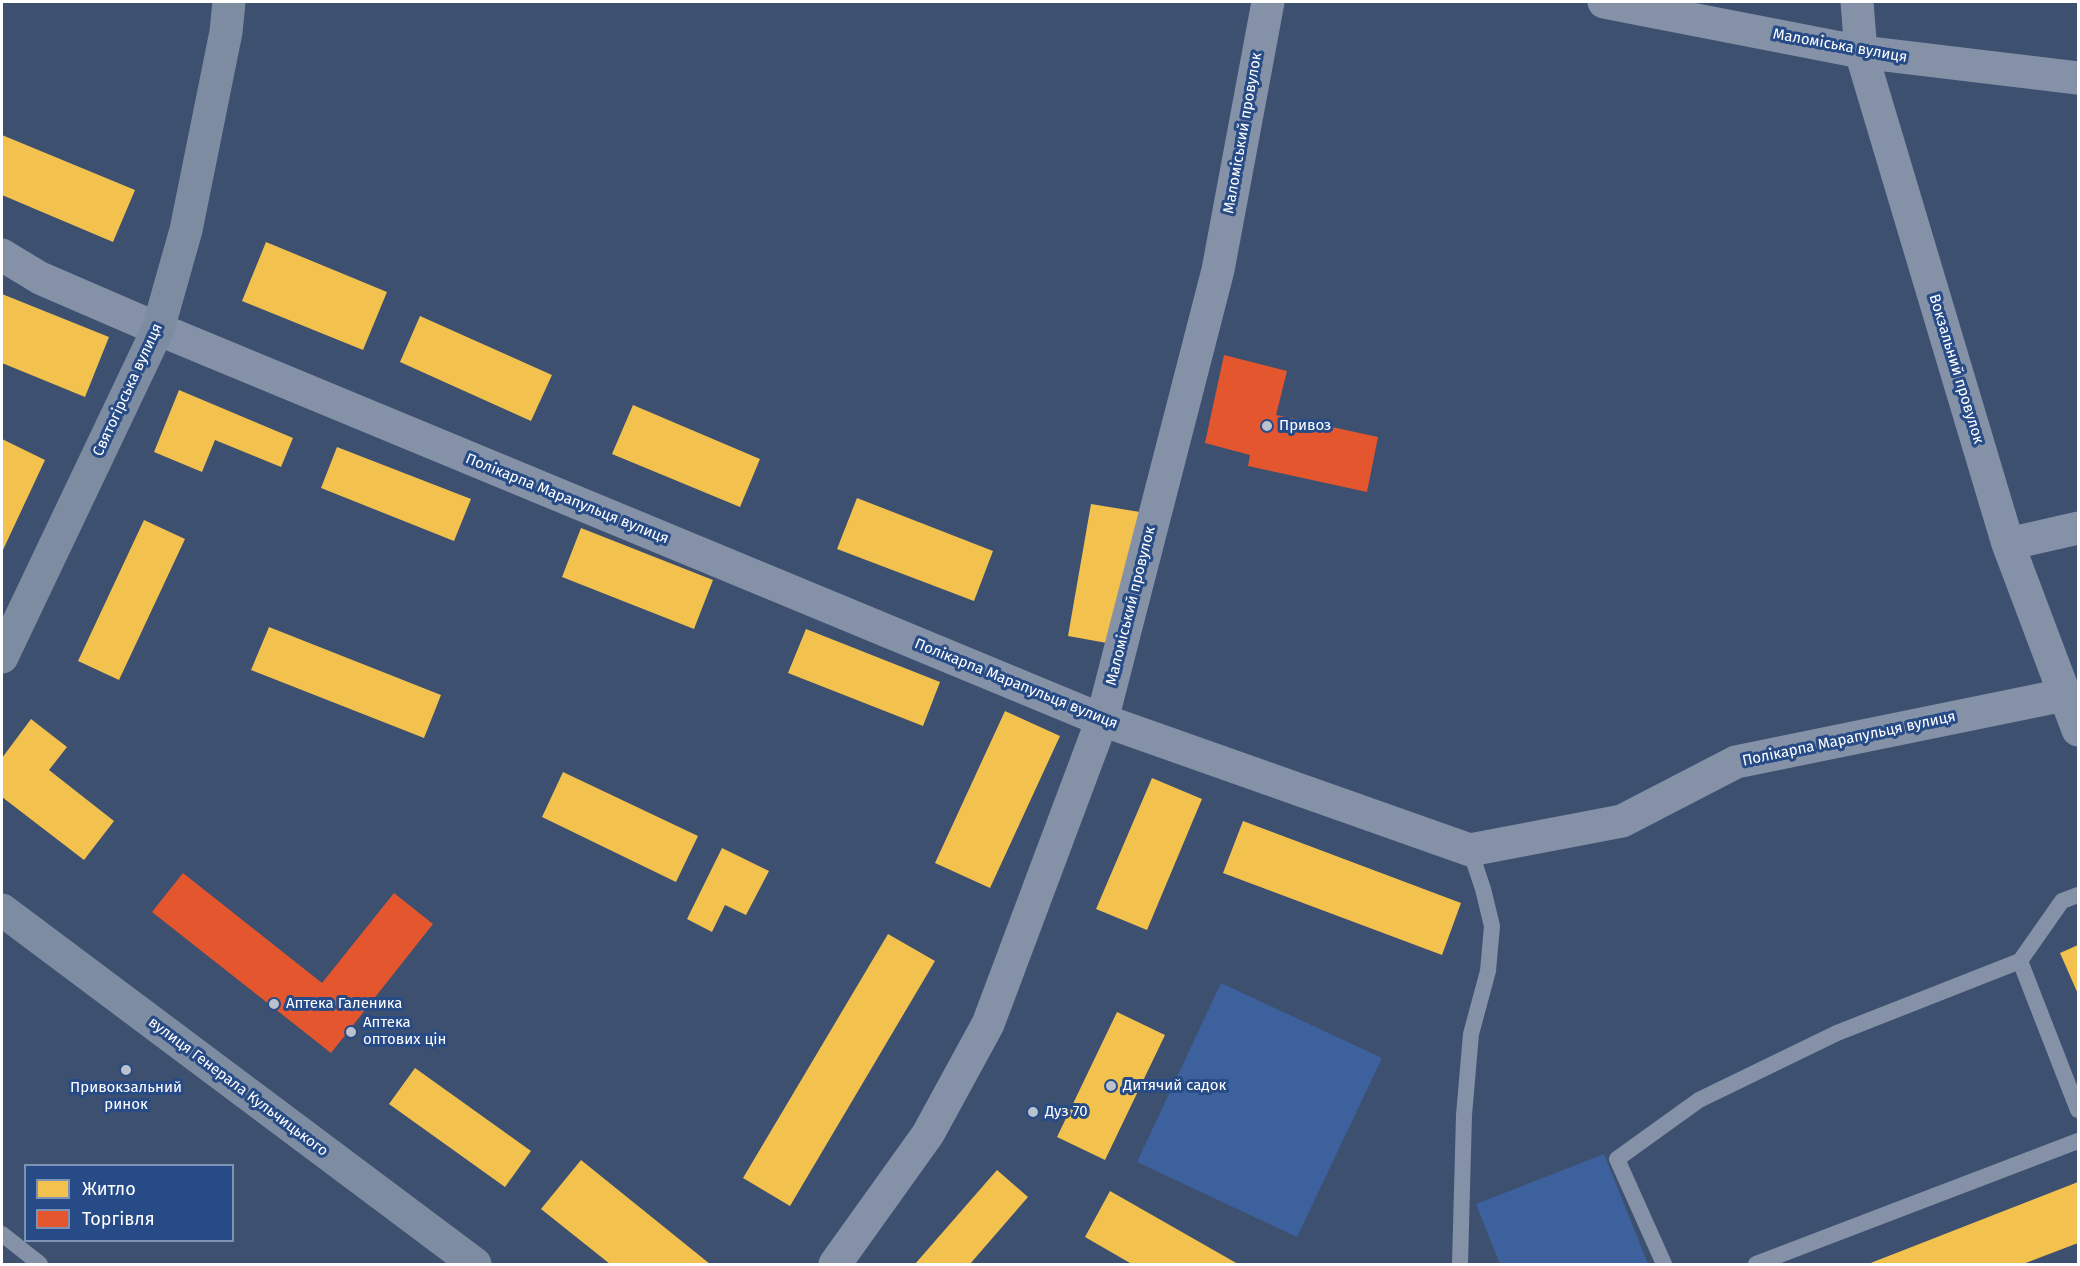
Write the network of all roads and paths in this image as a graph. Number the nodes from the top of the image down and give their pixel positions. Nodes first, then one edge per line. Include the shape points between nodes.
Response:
1 (229, 2) edge
2 (1268, 2) edge
3 (1604, 2) edge
4 (1857, 2) edge
5 (1861, 52) junction
6 (2079, 78) edge
7 (2, 255) edge
8 (158, 329) junction
9 (2079, 528) edge
10 (2008, 544) junction
11 (2, 657) edge
12 (2064, 695) junction
13 (1102, 720) junction
14 (2079, 730) edge
15 (1470, 850) junction
16 (2079, 895) edge
17 (2, 910) edge
18 (2020, 961) junction
19 (2079, 1110) edge
20 (2079, 1141) edge
21 (2, 1234) edge
22 (40, 1264) edge
23 (475, 1264) edge
24 (835, 1264) edge
25 (1460, 1264) edge
26 (1664, 1264) edge
27 (1756, 1264) edge

1 - 8 street, Святогірська вулиця via 186,230
2 - 13 street, Маломіський провулок via 1218,270
3 - 5 street, Маломіська вулиця
4 - 5 street, Вокзальний провулок
5 - 6 street, Маломіська вулиця
5 - 10 street, Вокзальний провулок
7 - 8 street, Полікарпа Марапульця вулиця via 40,278
8 - 11 street, Святогірська вулиця
8 - 13 street, Полікарпа Марапульця вулиця
9 - 10 street
10 - 12 street, Вокзальний провулок
12 - 14 street, Вокзальний провулок
12 - 15 street, Полікарпа Марапульця вулиця via 1736,762 1622,821
13 - 15 street, Полікарпа Марапульця вулиця
13 - 24 street, Маломіський провулок via 988,1024 928,1134
15 - 25 lane via 1491,926 1488,971 1471,1034 1464,1115
16 - 18 lane via 2062,901
17 - 23 street, вулиця Генерала Кульчицького
18 - 19 lane
18 - 26 lane via 1836,1033 1720,1089 1617,1159
20 - 27 lane
21 - 22 lane

